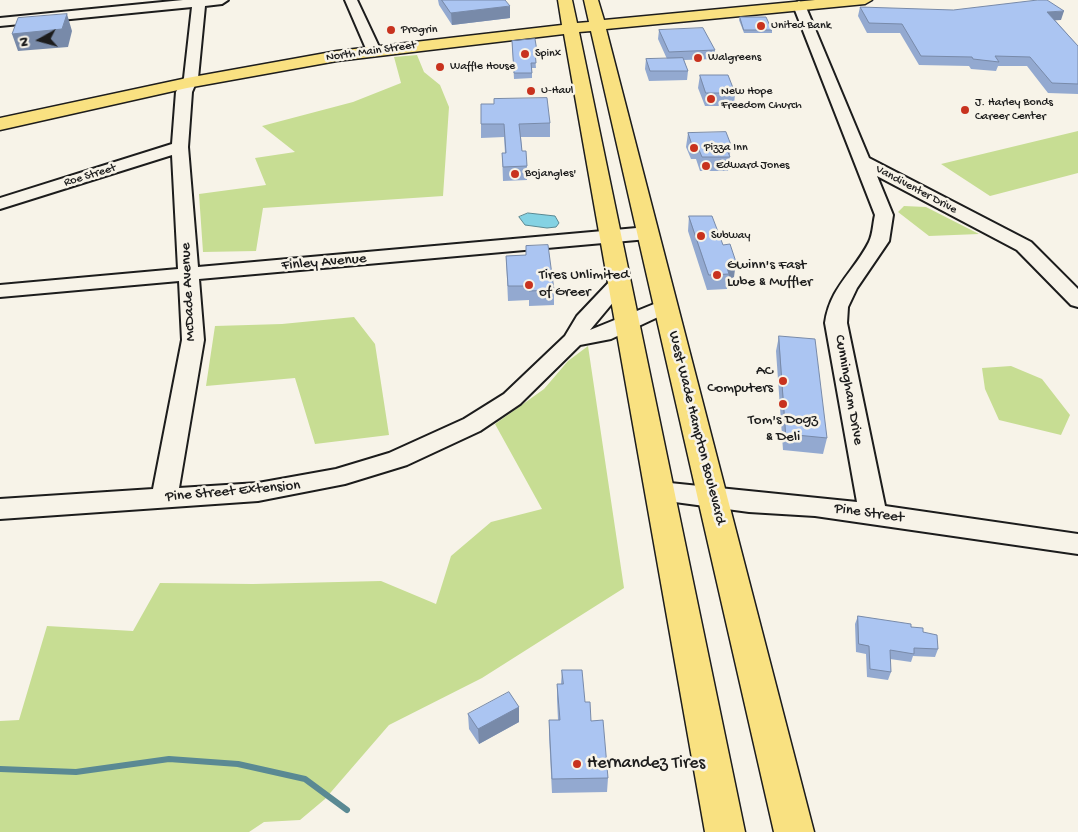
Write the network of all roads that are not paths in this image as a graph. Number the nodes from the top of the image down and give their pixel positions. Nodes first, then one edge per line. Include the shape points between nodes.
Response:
1 (222, 0) edge
2 (352, 0) edge
3 (565, 0) edge
4 (863, 0) edge
5 (199, 1) edge
6 (799, 5) junction
7 (586, 18) edge
8 (0, 22) edge
9 (374, 51) junction
10 (187, 83) junction
11 (0, 124) edge
12 (180, 147) junction
13 (862, 161) junction
14 (0, 204) edge
15 (648, 233) junction
16 (611, 237) junction
17 (189, 275) junction
18 (620, 282) junction
19 (0, 291) edge
20 (1078, 301) edge
21 (666, 306) junction
22 (627, 324) junction
23 (573, 340) junction
24 (660, 491) junction
25 (164, 498) junction
26 (713, 498) junction
27 (0, 509) edge
28 (874, 515) junction
29 (1078, 544) edge
30 (725, 832) edge
31 (794, 832) edge

1 - 5 street
2 - 9 street
3 - 7 main road
4 - 6 main road, North Main Street
5 - 8 street
5 - 10 street, McDade Avenue via 191,78
6 - 7 main road, North Main Street
6 - 13 street, Vandiventer Drive
7 - 9 main road, North Main Street
7 - 15 main road, West Wade Hampton Boulevard
7 - 16 main road
9 - 10 main road, North Main Street
10 - 11 main road, North Main Street
10 - 12 street, McDade Avenue
12 - 14 street, Roe Street
12 - 17 street, McDade Avenue
13 - 20 street, Vandiventer Drive via 1020,244 1044,264
13 - 28 street, Cunningham Drive via 884,215 878,241 838,307 836,324
15 - 16 street, Finley Avenue
15 - 21 main road, West Wade Hampton Boulevard
16 - 17 street, Finley Avenue
16 - 18 main road
17 - 19 street, Finley Avenue
17 - 25 street, McDade Avenue via 193,340
18 - 22 main road
18 - 23 street, Pine Street Extension
21 - 22 street
21 - 26 main road, West Wade Hampton Boulevard
22 - 23 street via 603,334
22 - 24 main road
23 - 25 street, Pine Street Extension via 536,378 492,413 398,459 305,485 258,492
24 - 26 street, Pine Street
24 - 30 main road
25 - 27 street, Pine Street Extension
26 - 28 street, Pine Street via 815,506
26 - 31 main road, West Wade Hampton Boulevard
28 - 29 street, Pine Street

